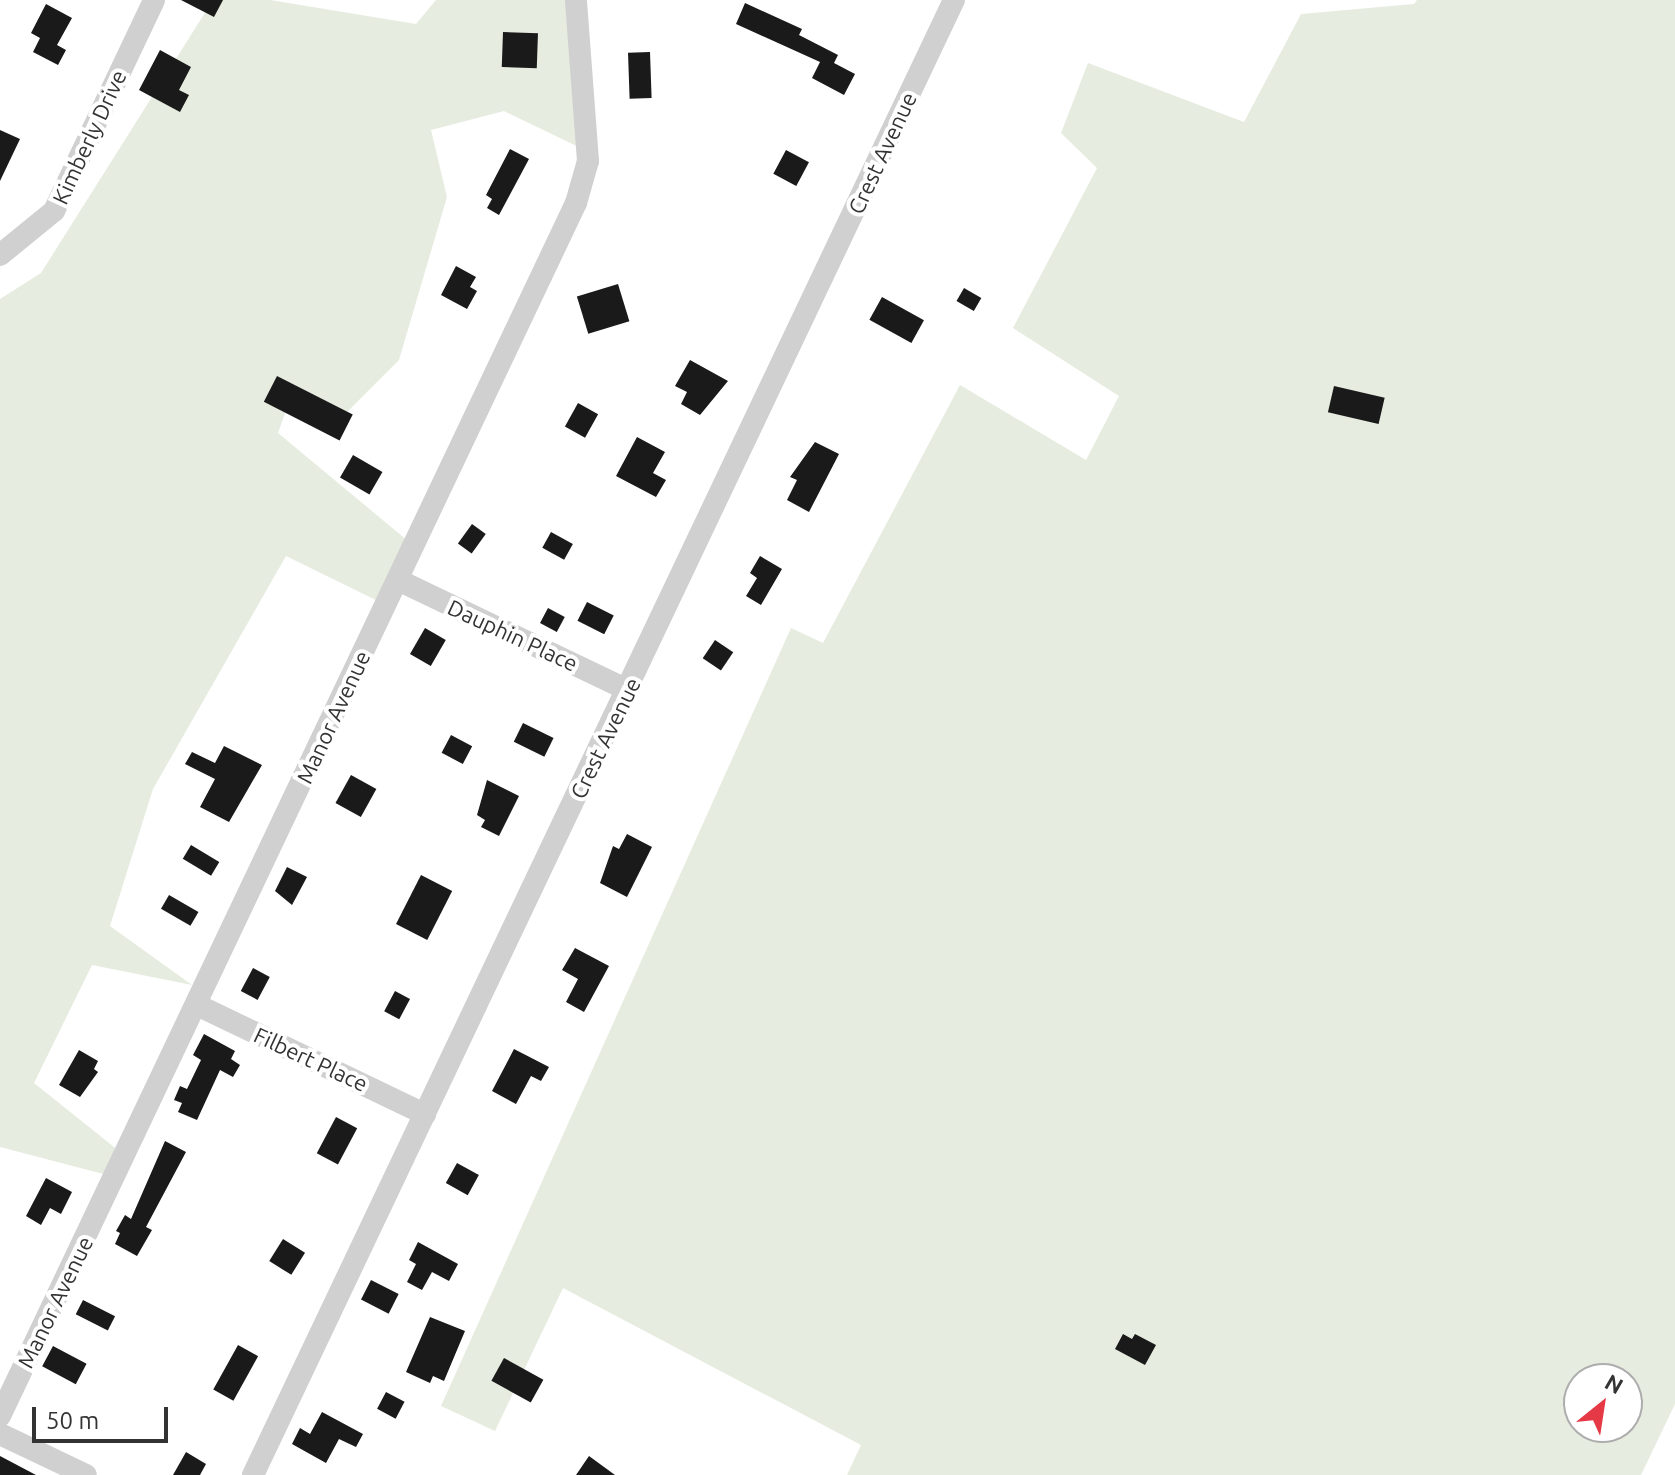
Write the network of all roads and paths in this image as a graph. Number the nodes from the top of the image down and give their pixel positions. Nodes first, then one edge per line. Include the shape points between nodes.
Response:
1 (154, 0) edge
2 (576, 0) edge
3 (954, 0) edge
4 (0, 255) edge
5 (398, 580) junction
6 (628, 690) junction
7 (197, 1005) junction
8 (425, 1114) junction
9 (0, 1416) edge
10 (0, 1434) edge
11 (86, 1475) edge
12 (253, 1475) edge

1 - 4 street, Kimberly Drive via 54,211
2 - 5 street, Manor Avenue via 587,138 584,179
3 - 6 street, Crest Avenue
5 - 6 street, Dauphin Place
5 - 7 street, Manor Avenue
6 - 8 street, Crest Avenue
7 - 8 street, Filbert Place
7 - 9 street, Manor Avenue
8 - 12 street, Crest Avenue
10 - 11 street

